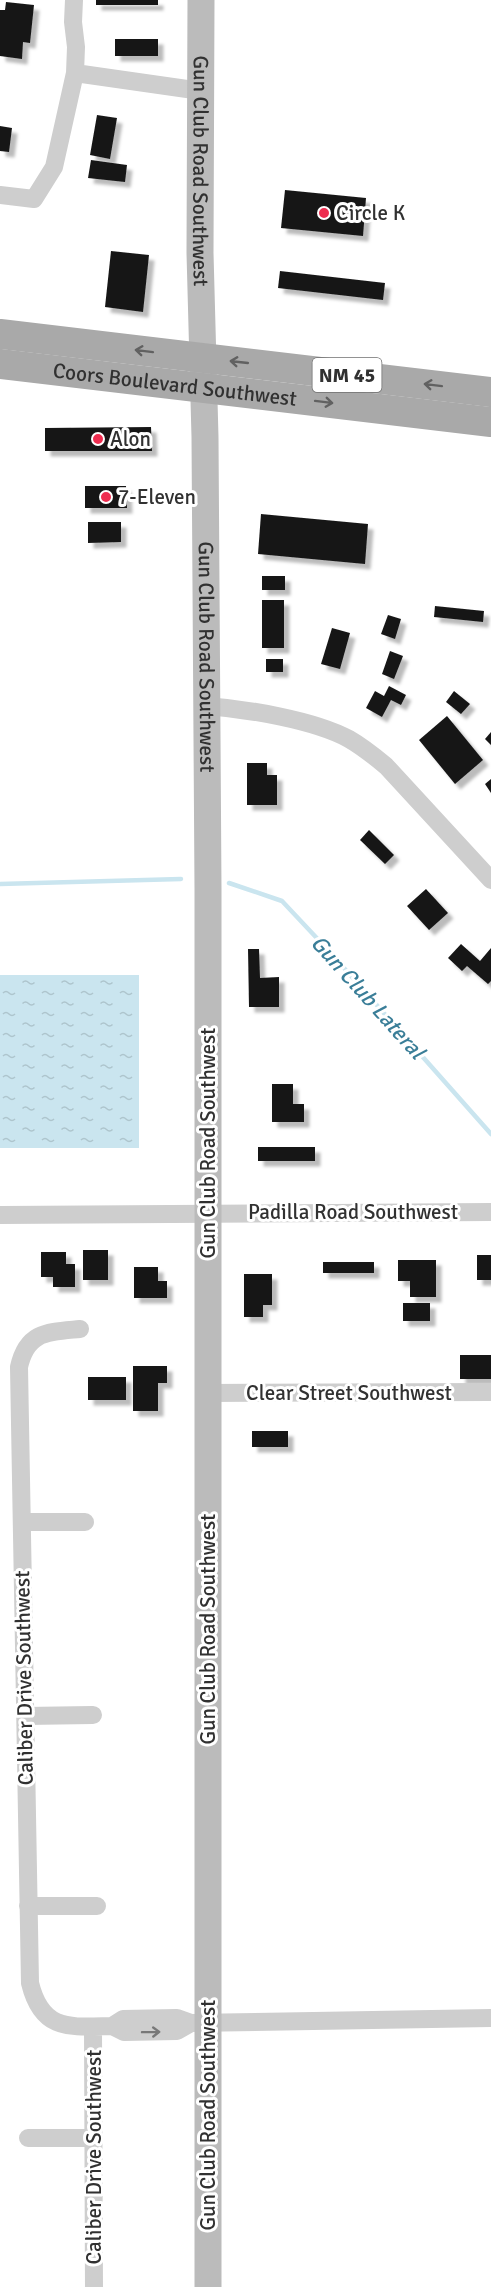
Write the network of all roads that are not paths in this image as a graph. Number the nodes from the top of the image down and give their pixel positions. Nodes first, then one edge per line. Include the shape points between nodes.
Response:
1 (74, 0) edge
2 (201, 0) edge
3 (75, 73) junction
4 (201, 91) junction
5 (0, 195) edge
6 (0, 334) edge
7 (202, 358) junction
8 (0, 364) edge
9 (203, 388) junction
10 (491, 392) edge
11 (491, 422) edge
12 (206, 706) junction
13 (491, 880) edge
14 (491, 1212) edge
15 (207, 1213) junction
16 (0, 1215) edge
17 (80, 1329) dead end
18 (491, 1392) edge
19 (207, 1393) junction
20 (22, 1522) junction
21 (86, 1522) dead end
22 (93, 1715) dead end
23 (25, 1716) junction
24 (28, 1906) junction
25 (97, 1906) dead end
26 (491, 2018) edge
27 (199, 2023) junction
28 (93, 2027) junction
29 (28, 2138) dead end
30 (93, 2138) junction
31 (94, 2287) edge
32 (208, 2287) edge

1 - 3 street
2 - 4 street, Gun Club Road Southwest
3 - 4 street
3 - 5 street via 54,167 34,199
4 - 7 street, Gun Club Road Southwest
7 -> 6 main road, Coors Boulevard Southwest / NM 45
7 - 9 street, Gun Club Road Southwest
10 -> 7 main road, Coors Boulevard Southwest / NM 45
8 - 9 main road, Coors Boulevard Southwest / NM 45
9 -> 11 main road, Coors Boulevard Southwest / NM 45
9 - 12 street, Gun Club Road Southwest
12 - 13 street via 246,710 319,727 347,738 386,766
12 - 15 street, Gun Club Road Southwest
14 - 15 street, Padilla Road Southwest
15 - 16 street, Padilla Road Southwest
15 - 19 street, Gun Club Road Southwest
17 - 20 street, Caliber Drive Southwest via 46,1333 28,1343 22,1354
18 - 19 street, Clear Street Southwest
19 - 27 street, Gun Club Road Southwest
20 - 21 street
20 - 23 street, Caliber Drive Southwest
22 - 23 street
23 - 24 street, Caliber Drive Southwest
24 - 25 street
24 - 28 street, Caliber Drive Southwest via 33,1998 51,2020
26 - 27 street, Caliber Drive Southwest
27 - 28 street, Caliber Drive Southwest via 177,2018 123,2019 112,2026
27 - 32 street, Gun Club Road Southwest
28 - 30 street, Caliber Drive Southwest
29 - 30 street
30 - 31 street, Caliber Drive Southwest

